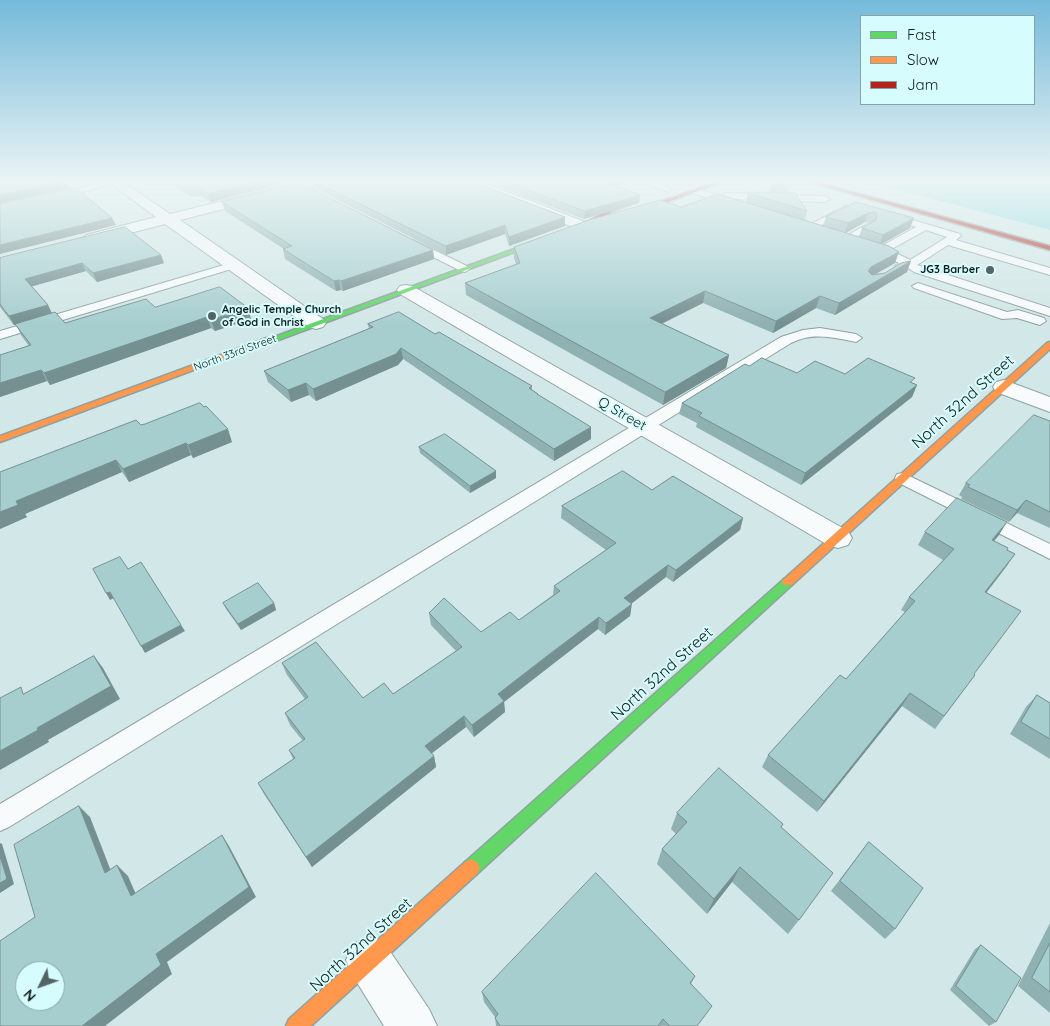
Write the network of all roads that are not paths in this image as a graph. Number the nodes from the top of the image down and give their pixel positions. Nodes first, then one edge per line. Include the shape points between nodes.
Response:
1 (129, 229) edge
2 (182, 229) edge
3 (574, 229) edge
4 (815, 229) edge
5 (860, 229) edge
6 (921, 229) edge
7 (929, 229) edge
8 (967, 229) edge
9 (982, 229) edge
10 (1026, 229) edge
11 (1041, 233) dead end
12 (837, 236) junction
13 (952, 238) junction
14 (406, 239) edge
15 (77, 242) edge
16 (1050, 248) edge
17 (882, 250) junction
18 (910, 264) junction
19 (234, 265) junction
20 (465, 269) junction
21 (893, 270) edge
22 (1050, 272) edge
23 (918, 286) dead end
24 (406, 290) junction
25 (1050, 312) edge
26 (316, 323) junction
27 (1050, 324) edge
28 (0, 335) edge
29 (856, 338) dead end
30 (1050, 345) edge
31 (1004, 387) junction
32 (1050, 405) edge
33 (642, 426) junction
34 (0, 439) edge
35 (903, 478) junction
36 (838, 538) junction
37 (1050, 552) edge
38 (0, 818) edge
39 (369, 960) junction
40 (296, 1026) edge
41 (412, 1026) edge

1 - 15 street
2 - 19 street
3 - 20 main road, North 33rd Street
4 - 12 lane
5 - 12 lane
6 - 17 lane
7 - 13 lane
8 - 13 lane
9 - 16 main road
10 - 11 main road
12 - 17 lane
13 - 18 lane
13 - 22 lane
14 - 20 lane
17 - 18 lane
18 - 21 lane
18 - 25 lane via 918,270
19 - 26 street
19 - 28 lane
20 - 24 main road, North 33rd Street
23 - 27 lane via 1006,316 1018,314
24 - 26 main road, North 33rd Street
24 - 33 street, Q Street
26 - 34 main road, North 33rd Street
29 - 33 lane via 814,331 797,334
30 - 31 main road, North 32nd Street
31 - 32 street
31 - 35 main road, North 32nd Street
33 - 36 street, Q Street
33 - 38 lane
35 - 36 main road, North 32nd Street
35 - 37 lane
36 - 39 main road, North 32nd Street
39 - 40 main road, North 32nd Street
39 - 41 street

